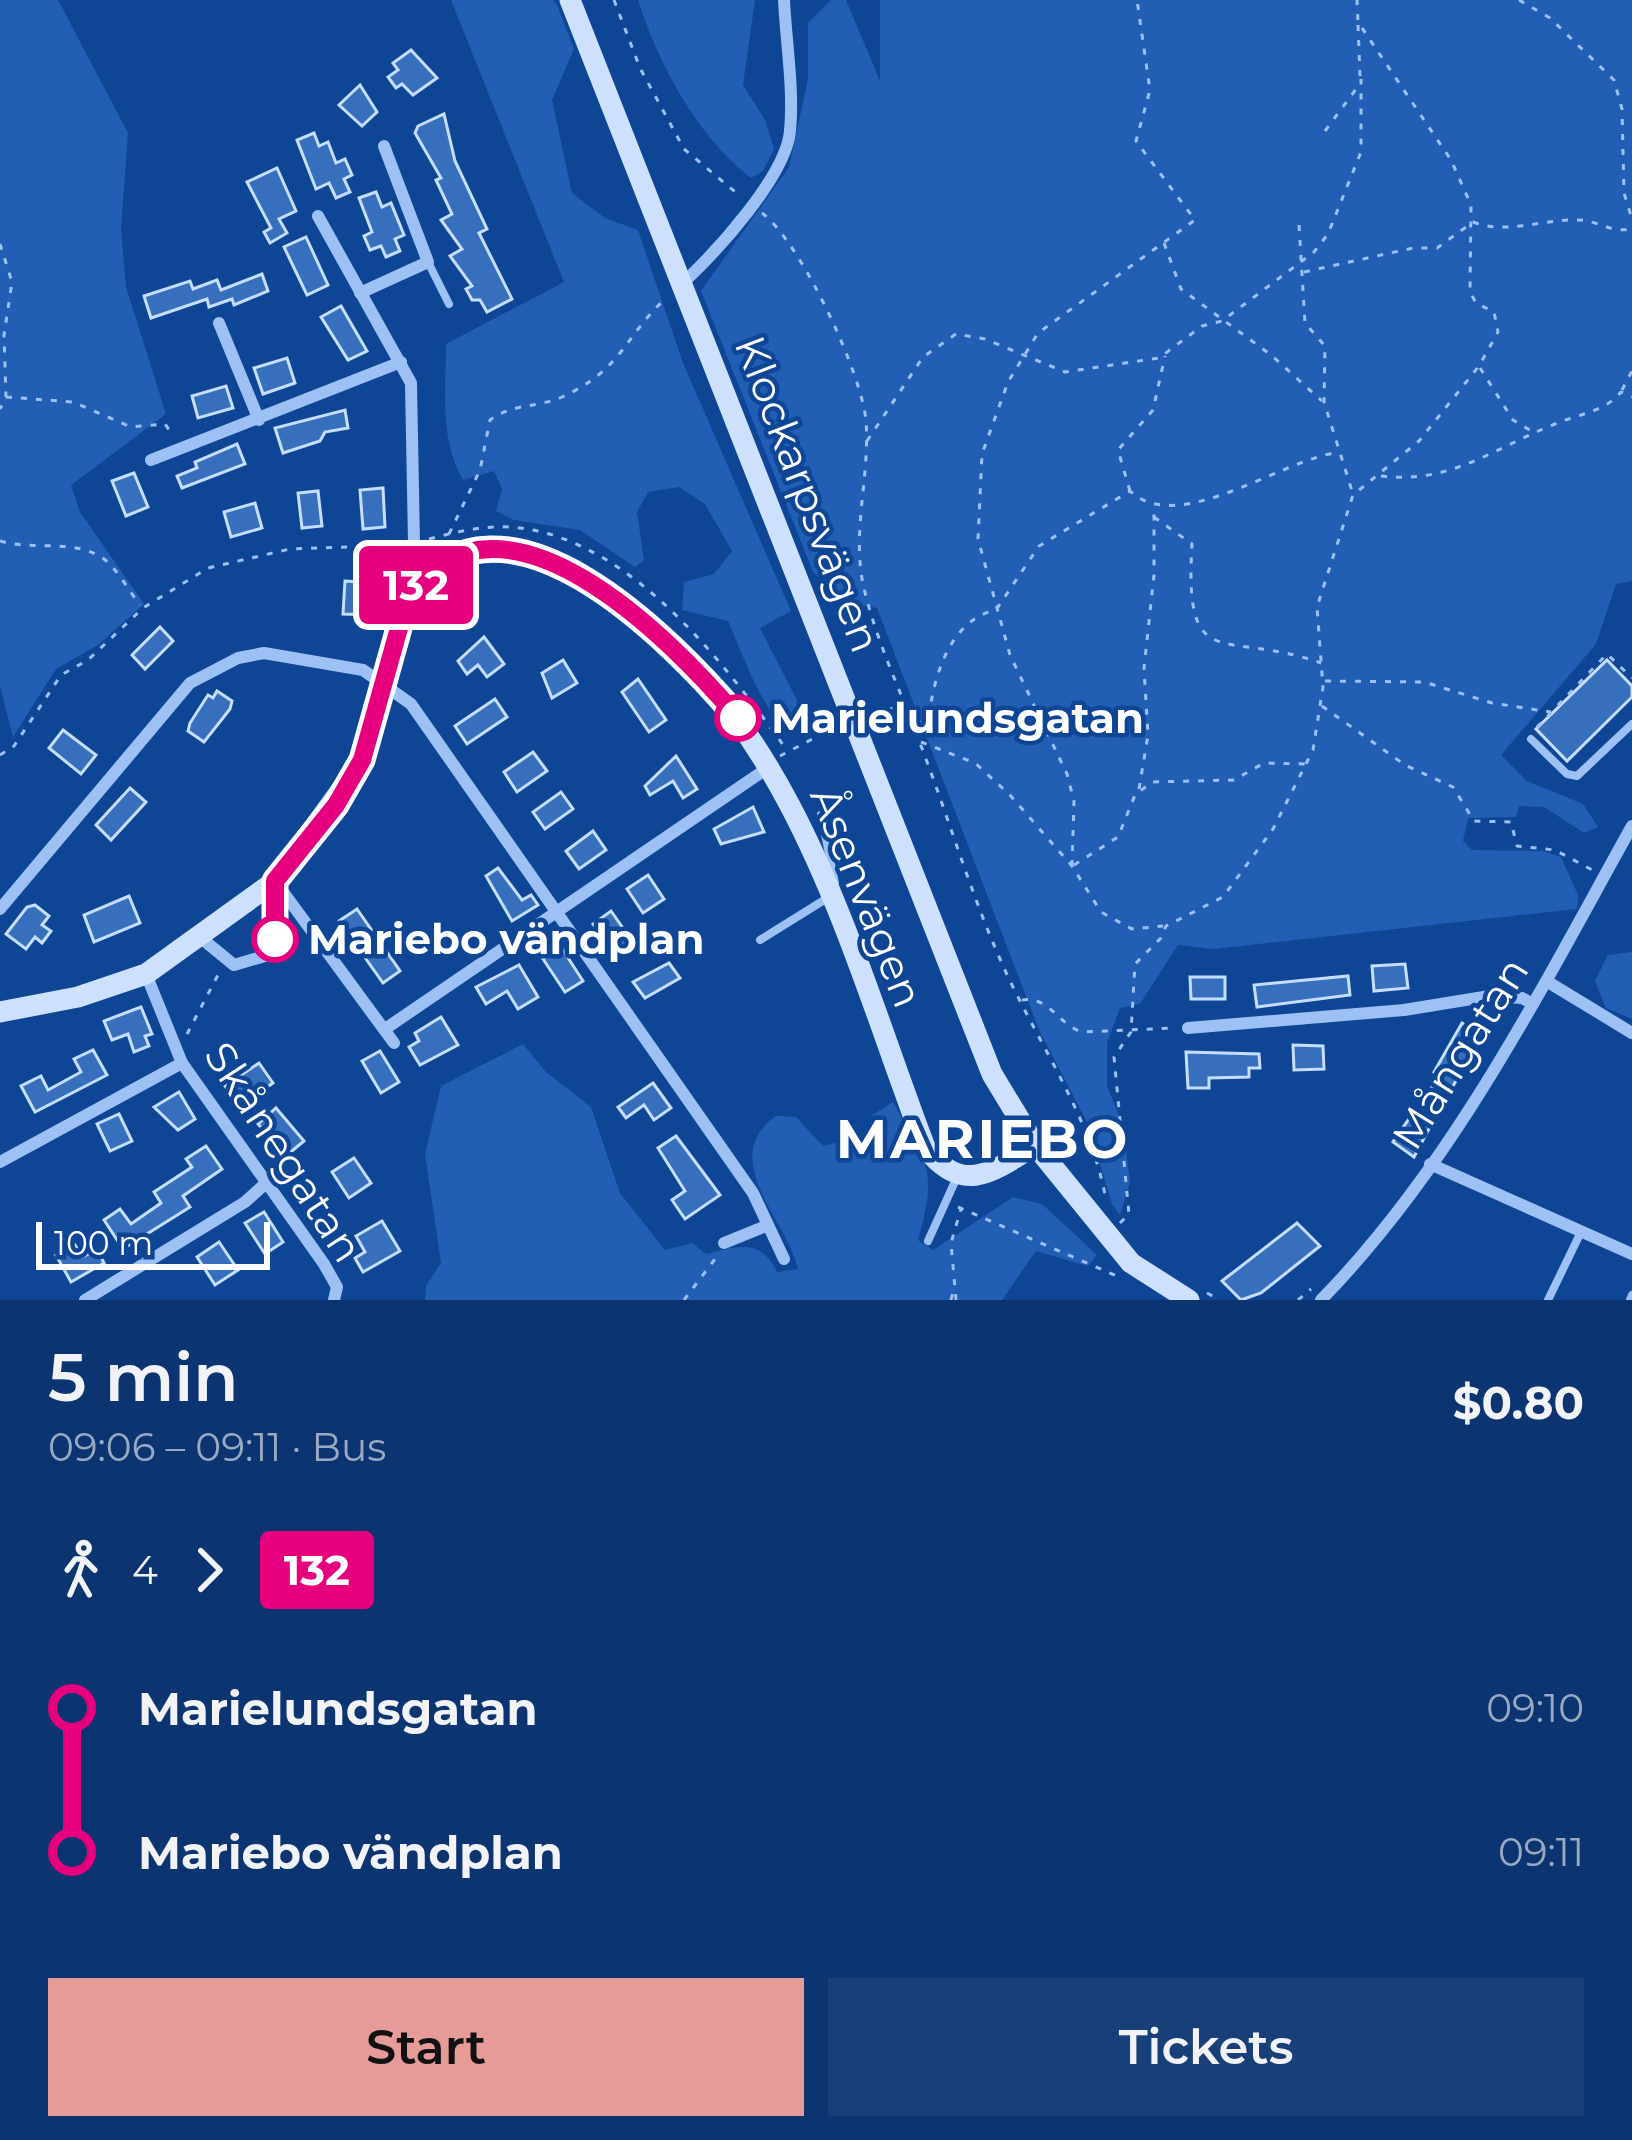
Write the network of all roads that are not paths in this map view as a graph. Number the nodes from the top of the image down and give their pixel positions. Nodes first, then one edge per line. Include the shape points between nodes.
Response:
1 (570, 0) edge
2 (784, 0) edge
3 (384, 146) dead end
4 (318, 216) dead end
5 (428, 262) junction
6 (685, 282) junction
7 (360, 292) junction
8 (449, 304) dead end
9 (219, 323) dead end
10 (401, 362) junction
11 (260, 420) junction
12 (151, 460) dead end
13 (423, 575) junction
14 (383, 680) junction
15 (1632, 724) edge
16 (1531, 739) road end
17 (770, 766) junction
18 (821, 815) dead end
19 (1632, 826) edge
20 (275, 881) junction
21 (830, 896) junction
22 (0, 909) edge
23 (557, 912) junction
24 (201, 938) junction
25 (760, 940) dead end
26 (146, 974) junction
27 (1547, 982) junction
28 (1533, 1004) junction
29 (0, 1012) edge
30 (1188, 1028) road end
31 (385, 1029) junction
32 (1632, 1033) edge
33 (394, 1043) dead end
34 (180, 1057) junction
35 (1035, 1145) junction
36 (0, 1162) edge
37 (1430, 1164) junction
38 (958, 1176) junction
39 (265, 1184) junction
40 (766, 1226) junction
41 (1581, 1232) junction
42 (928, 1241) dead end
43 (724, 1243) road end
44 (1632, 1254) edge
45 (784, 1259) dead end
46 (1327, 1294) edge
47 (1197, 1296) edge
48 (85, 1300) edge
49 (334, 1300) edge
50 (1548, 1300) edge

1 - 6 street, Klockarpsvägen
2 - 6 street via 790,134 775,172
3 - 5 street
4 - 7 street
5 - 7 street
5 - 8 lane
6 - 35 street, Klockarpsvägen via 968,1021
7 - 10 street
9 - 11 street
10 - 11 street
10 - 13 street via 414,406 414,543
11 - 12 street
13 - 14 street via 408,596
13 - 17 street, Åsenvägen via 485,551 539,557 577,574 694,665
14 - 20 street via 362,760
14 - 22 street via 278,654 210,670 175,698
14 - 23 street via 411,704
15 - 16 lane via 1577,776
17 - 21 street, Åsenvägen
17 - 23 street
18 - 21 lane via 835,872
19 - 27 street, Mångatan
20 - 24 street
20 - 24 street via 270,950 255,963 225,962
20 - 31 street
21 - 25 lane
21 - 38 street, Åsenvägen via 925,1147
23 - 31 street
23 - 40 street via 753,1193
24 - 26 street
26 - 29 street
26 - 34 street, Skånegatan
27 - 28 street, Mångatan
27 - 32 street
28 - 30 street via 1490,996
28 - 37 street, Mångatan
31 - 33 street
34 - 36 street
34 - 39 street, Skånegatan
35 - 38 street via 980,1175
35 - 47 street via 1131,1262
37 - 41 street
37 - 46 street, Mångatan
38 - 42 lane
39 - 48 street
39 - 49 street, Skånegatan via 324,1264 337,1287
40 - 43 street
40 - 45 street
41 - 44 street
41 - 50 lane

